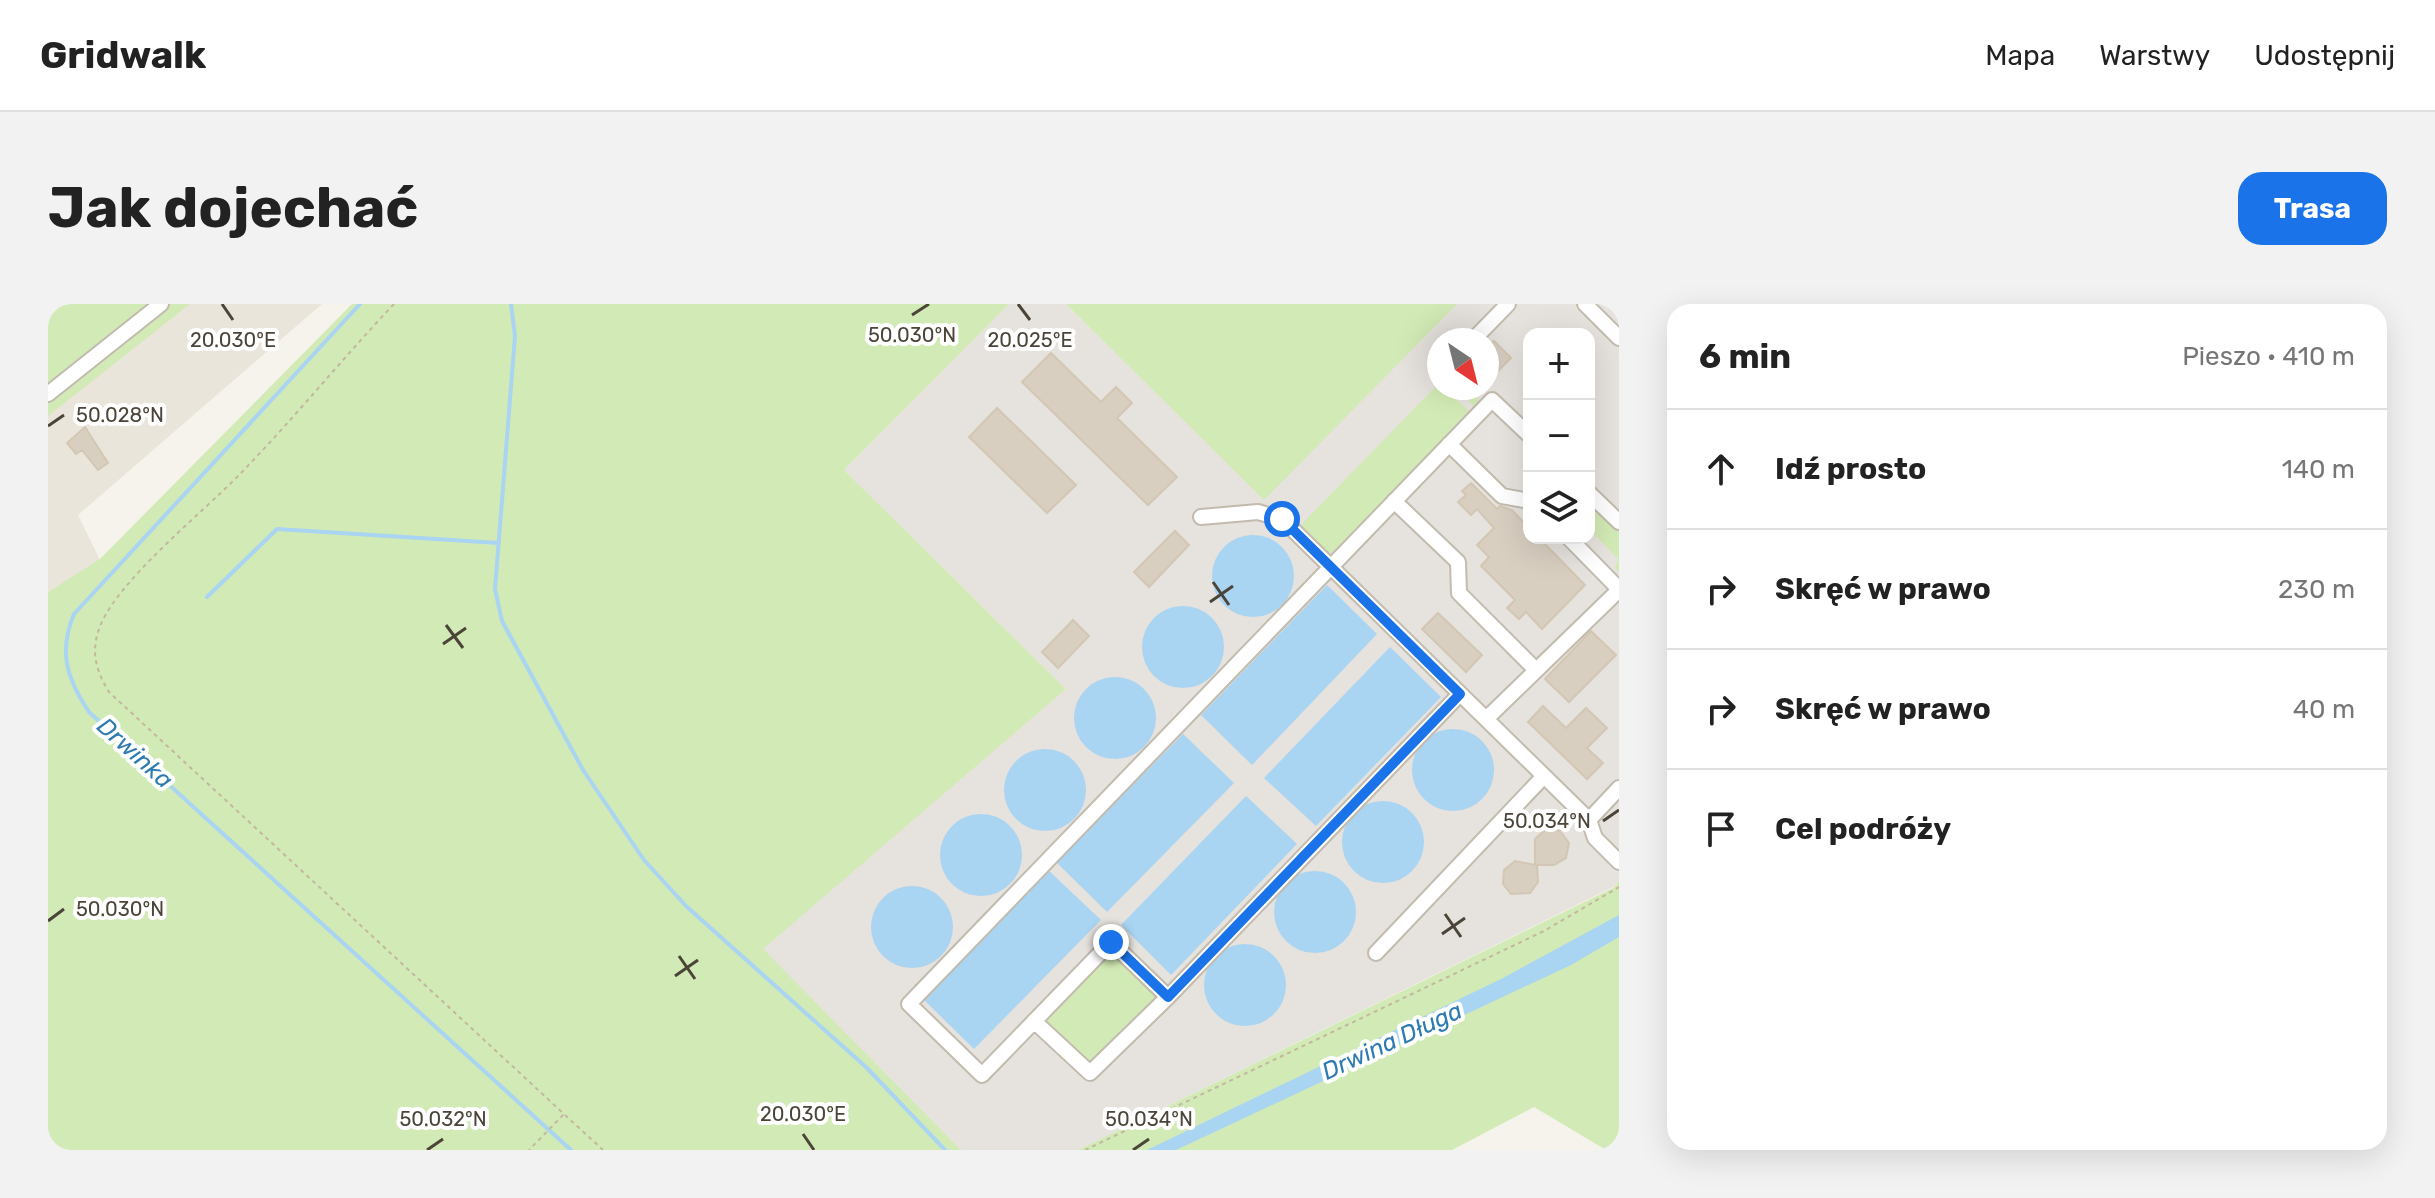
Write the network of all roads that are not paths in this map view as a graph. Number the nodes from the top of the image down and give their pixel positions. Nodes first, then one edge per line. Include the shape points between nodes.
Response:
1 (161, 304) edge
2 (1508, 304) edge
3 (1585, 304) edge
4 (1485, 328) edge
5 (1619, 338) edge
6 (48, 394) edge
7 (1492, 400) joint
8 (1523, 429) edge
9 (1449, 444) junction
10 (1595, 499) edge
11 (1523, 500) edge
12 (1394, 501) junction
13 (1201, 517) dead end
14 (1619, 522) edge
15 (1575, 544) edge
16 (1330, 567) junction
17 (1619, 590) edge
18 (1536, 670) junction
19 (1460, 694) junction
20 (1486, 719) junction
21 (1544, 776) junction
22 (1619, 788) edge
23 (1589, 820) junction
24 (1619, 862) edge
25 (1376, 953) dead end
26 (1168, 997) junction
27 (1034, 1021) junction

1 - 6 street
2 - 4 street
3 - 5 street
7 - 8 street
7 - 9 street
9 - 11 street via 1502,496
9 - 12 street
10 - 14 street
12 - 16 street
12 - 18 street via 1458,562 1459,593
13 - 16 street via 1258,512 1282,519
15 - 17 street
16 - 19 street
16 - 27 street via 909,1004 982,1075
17 - 18 street
18 - 20 street
19 - 20 street
19 - 26 street
20 - 21 street
21 - 23 street
21 - 25 street
22 - 23 street
23 - 24 street via 1595,838
26 - 27 street via 1090,1073
26 - 27 street via 1111,942

